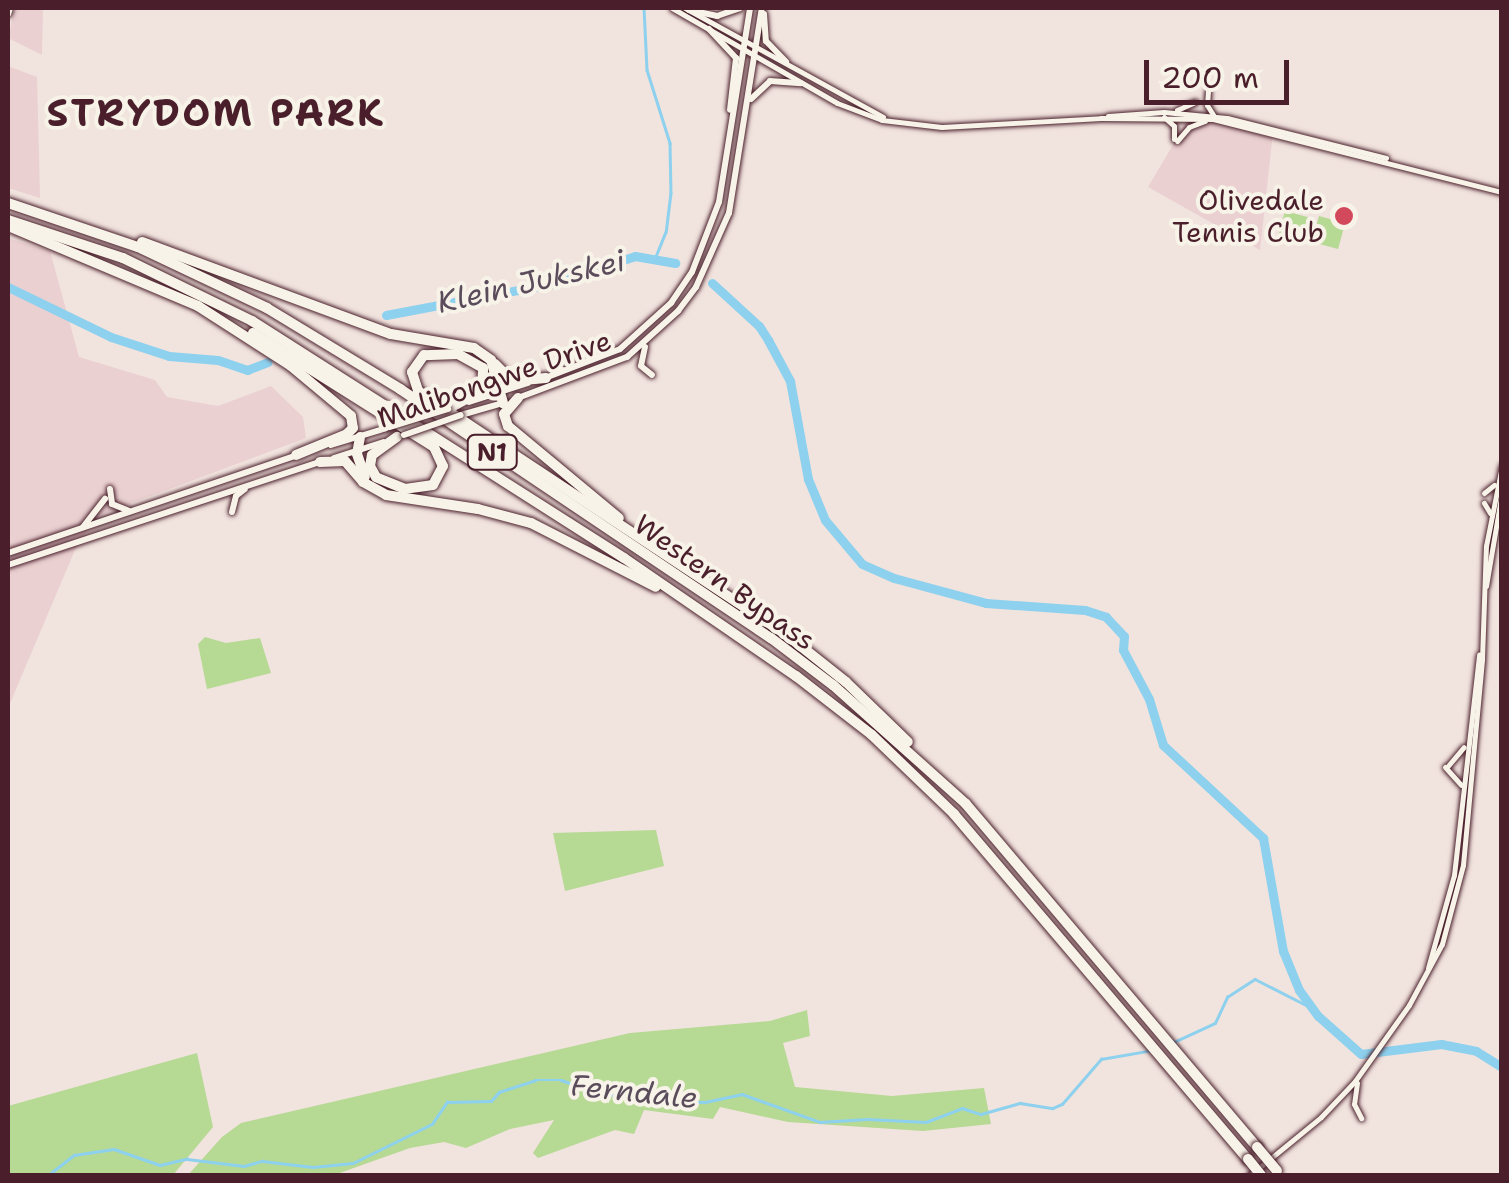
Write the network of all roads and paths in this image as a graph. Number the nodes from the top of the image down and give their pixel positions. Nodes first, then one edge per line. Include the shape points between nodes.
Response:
1 (672, 8) edge
2 (740, 8) edge
3 (750, 8) edge
4 (763, 8) edge
5 (687, 9) edge
6 (709, 29) junction
7 (744, 44) junction
8 (754, 50) junction
9 (786, 62) junction
10 (801, 83) junction
11 (1208, 91) dead end
12 (1195, 102) dead end
13 (747, 106) junction
14 (1164, 115) junction
15 (1213, 117) junction
16 (890, 121) junction
17 (1265, 130) junction
18 (1253, 136) dead end
19 (729, 141) junction
20 (1422, 170) junction
21 (1502, 192) edge
22 (9, 203) edge
23 (8, 223) edge
24 (198, 306) junction
25 (655, 334) junction
26 (491, 360) junction
27 (652, 375) dead end
28 (546, 378) junction
29 (502, 397) junction
30 (518, 398) junction
31 (449, 408) junction
32 (397, 433) junction
33 (360, 437) junction
34 (356, 451) junction
35 (296, 456) junction
36 (320, 462) junction
37 (1502, 466) edge
38 (254, 483) junction
39 (1496, 483) junction
40 (370, 487) junction
41 (110, 489) dead end
42 (1502, 491) edge
43 (1484, 492) dead end
44 (106, 500) dead end
45 (1484, 503) dead end
46 (131, 511) junction
47 (232, 512) dead end
48 (1490, 516) junction
49 (82, 528) junction
50 (654, 546) junction
51 (8, 552) edge
52 (8, 564) edge
53 (1485, 588) junction
54 (693, 604) junction
55 (1480, 651) junction
56 (1466, 744) junction
57 (932, 770) junction
58 (1462, 788) junction
59 (1425, 975) junction
60 (1360, 1076) junction
61 (1360, 1118) dead end
62 (1279, 1173) edge
63 (1249, 1176) edge
64 (1262, 1176) edge

1 - 6 street
2 - 5 main road via 717,16
3 - 7 main road, Malibongwe Drive
4 - 8 main road, Malibongwe Drive
4 - 9 main road via 766,42
5 - 7 street
6 - 7 street
6 - 19 main road via 736,58
7 - 8 street
7 - 19 main road, Malibongwe Drive
8 - 9 street
8 - 10 street
8 - 13 main road, Malibongwe Drive
9 - 16 street
10 - 13 main road via 766,82
10 - 16 street
11 - 15 street
12 - 14 street
13 - 25 main road, Malibongwe Drive via 720,242 696,287
14 - 15 street
14 - 15 street via 1175,140
14 - 16 street via 942,128
15 - 17 street
15 - 20 street
17 - 18 street
17 - 20 street
19 - 28 main road, Malibongwe Drive via 711,232 670,303 620,349
20 - 21 street
22 - 26 highway via 136,240 375,328 463,345
22 - 57 highway, Western Bypass / N1 via 199,273 337,349 771,638
23 - 24 highway
23 - 54 highway, Western Bypass / N1 via 124,258 252,321
24 - 32 highway via 274,344 434,447 443,466 436,483 405,489 376,477 372,455
24 - 35 highway via 351,416 347,434
25 - 27 main road via 640,360
25 - 30 main road, Malibongwe Drive via 611,366
26 - 28 highway via 512,381
26 - 29 highway
28 - 29 main road, Malibongwe Drive
29 - 30 main road, Malibongwe Drive
29 - 31 main road, Malibongwe Drive
29 - 32 main road, Malibongwe Drive, bridge
30 - 50 highway via 504,414 508,426
31 - 32 main road, Malibongwe Drive, bridge
31 - 50 highway via 482,390 483,368 458,354 424,355 412,372 418,391
32 - 33 main road, Malibongwe Drive
32 - 34 main road, Malibongwe Drive
33 - 34 highway
33 - 35 main road, Malibongwe Drive
34 - 36 main road, Malibongwe Drive
34 - 40 highway
35 - 46 main road, Malibongwe Drive
36 - 38 main road, Malibongwe Drive
36 - 40 highway via 345,461
37 - 39 street
38 - 47 main road via 236,496
38 - 52 main road, Malibongwe Drive
39 - 43 street
39 - 48 street
40 - 54 highway via 405,500 478,508 531,523
41 - 46 main road via 112,504
42 - 53 street
44 - 49 main road
45 - 48 street
46 - 49 main road, Malibongwe Drive
48 - 53 street
49 - 51 main road, Malibongwe Drive
50 - 57 highway via 817,658
53 - 55 street
54 - 64 highway, Western Bypass / N1, bridge via 860,725 918,778 1001,866
55 - 56 street
55 - 59 street via 1462,873 1442,944
56 - 58 street
56 - 58 street via 1446,767
57 - 62 highway, Western Bypass / N1, bridge
58 - 59 street via 1453,882
59 - 60 street
60 - 61 street via 1354,1098
60 - 63 street

